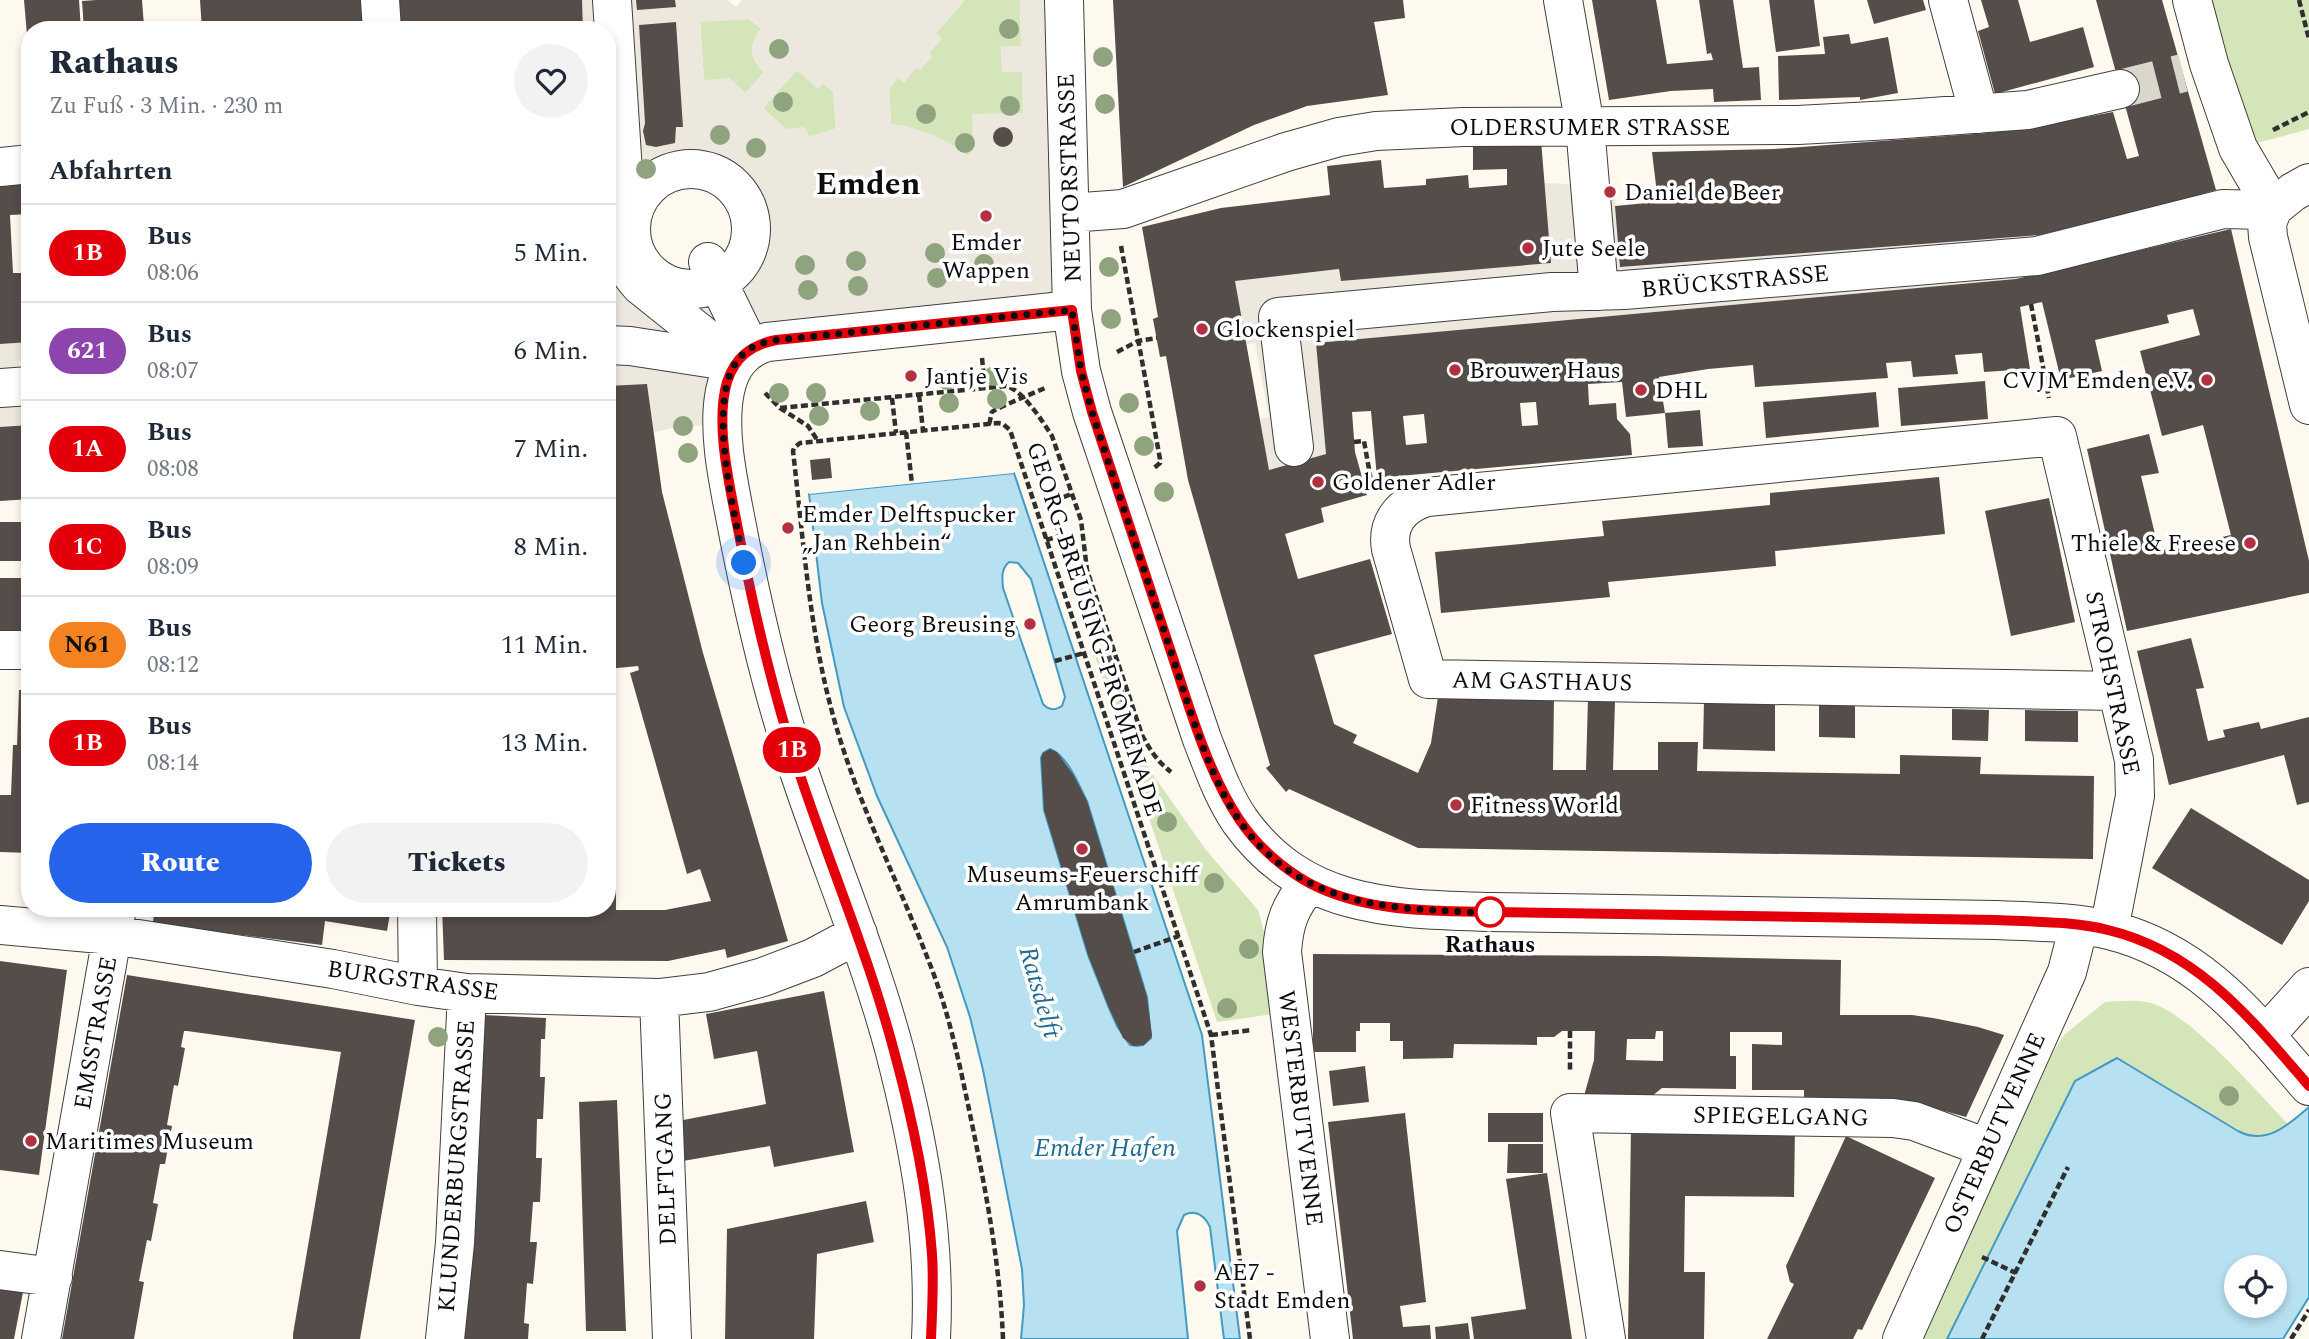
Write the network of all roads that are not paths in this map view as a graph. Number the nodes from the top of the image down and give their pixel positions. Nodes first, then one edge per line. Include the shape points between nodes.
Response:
1 (380, 0) edge
2 (612, 0) edge
3 (1064, 0) edge
4 (1563, 0) edge
5 (1948, 0) edge
6 (2192, 0) edge
7 (381, 21) edge
8 (613, 21) edge
9 (616, 63) edge
10 (2120, 89) tunnel mouth
11 (1979, 114) junction
12 (1585, 126) junction
13 (21, 165) edge
14 (0, 167) edge
15 (2309, 183) edge
16 (1069, 202) junction
17 (2273, 208) junction
18 (616, 221) edge
19 (616, 221) edge
20 (713, 272) dead end
21 (1599, 291) junction
22 (1072, 310) junction
23 (616, 345) edge
24 (743, 355) junction
25 (21, 387) edge
26 (0, 388) edge
27 (2309, 405) edge
28 (1294, 447) dead end
29 (1395, 519) joint
30 (0, 650) edge
31 (21, 650) edge
32 (2117, 691) junction
33 (1309, 883) junction
34 (417, 917) edge
35 (114, 921) edge
36 (0, 925) edge
37 (2094, 928) junction
38 (858, 934) junction
39 (418, 986) junction
40 (2309, 987) edge
41 (467, 993) junction
42 (659, 999) junction
43 (2265, 1036) junction
44 (2303, 1079) edge
45 (1987, 1148) junction
46 (0, 1270) edge
47 (53, 1277) junction
48 (41, 1339) edge
49 (445, 1339) edge
50 (672, 1339) edge
51 (931, 1339) edge
52 (1329, 1339) edge
53 (1606, 1339) edge
54 (1902, 1339) edge

1 - 7 street
2 - 8 street
3 - 16 street, NEUTORSTRASSE
4 - 12 street
5 - 11 street
6 - 17 street via 2196,68
9 - 19 street via 623,172
10 - 11 street, OLDERSUMER STRASSE via 2028,110
11 - 12 street, OLDERSUMER STRASSE via 1798,125
12 - 16 street, OLDERSUMER STRASSE via 1419,127 1352,135 1273,156 1114,211
12 - 21 street
13 - 14 street
15 - 17 street
16 - 22 street, NEUTORSTRASSE
17 - 21 street, BRÜCKSTRASSE via 2223,209 2037,256
17 - 27 street via 2268,237
18 - 24 street via 618,249 641,286
20 - 24 street
21 - 28 street, BRÜCKSTRASSE via 1278,317
22 - 24 street via 776,340
22 - 33 street, NEUTORSTRASSE via 1081,371 1119,493 1185,694 1221,787 1252,836
23 - 24 street
24 - 38 street via 725,389 723,425 749,586 800,775
25 - 26 street
29 - 32 street, AM GASTHAUS via 1391,549 1428,679
29 - 32 street, STROHSTRASSE via 1407,505 1427,497 2057,436
30 - 31 street
32 - 37 street, STROHSTRASSE via 2134,761 2134,796
33 - 37 street, NEUTORSTRASSE via 1355,901 1423,910 1983,920
33 - 52 street, WESTERBUTVENNE via 1287,918 1282,953
34 - 39 street
35 - 36 street, BURGSTRASSE
35 - 39 street, BURGSTRASSE
35 - 47 street, EMSSTRASSE
37 - 43 street, NEUTORSTRASSE via 2134,938 2188,964 2233,1000
37 - 45 street, OSTERBUTVENNE via 2067,972
38 - 42 street, BURGSTRASSE via 763,977
38 - 51 street via 892,1042 917,1148 932,1255
39 - 41 street, BURGSTRASSE
40 - 43 street
41 - 42 street, BURGSTRASSE
41 - 49 street, KLUNDERBURGSTRASSE via 455,1243
42 - 50 street, DELFTGANG
43 - 44 street, NEUTORSTRASSE
45 - 53 street, SPIEGELGANG via 1914,1121 1893,1118 1570,1097
45 - 54 street, OSTERBUTVENNE
46 - 47 street
47 - 48 street, EMSSTRASSE

